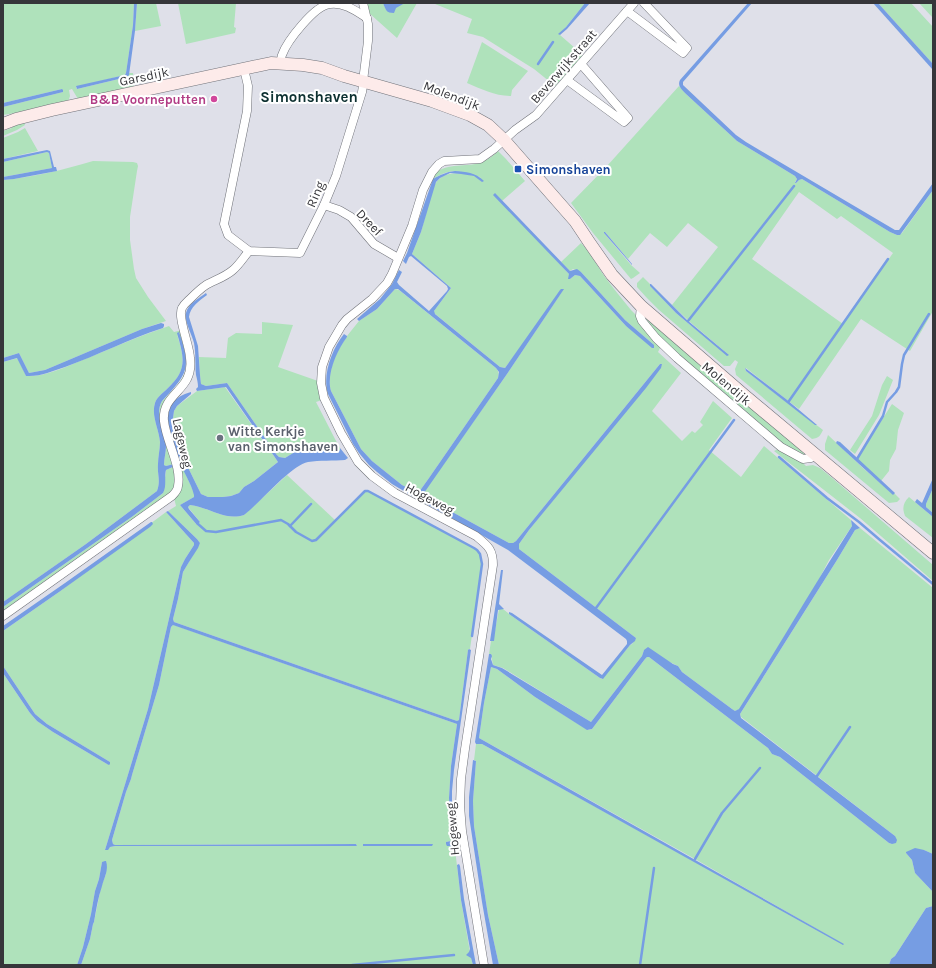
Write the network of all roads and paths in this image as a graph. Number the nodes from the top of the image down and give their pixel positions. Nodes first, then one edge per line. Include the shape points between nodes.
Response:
1 (329, 3) edge
2 (363, 3) edge
3 (634, 3) edge
4 (644, 3) edge
5 (627, 11) junction
6 (367, 18) junction
7 (281, 64) junction
8 (580, 64) junction
9 (244, 69) junction
10 (567, 80) junction
11 (363, 81) junction
12 (3, 124) edge
13 (504, 140) junction
14 (324, 205) junction
15 (249, 251) junction
16 (398, 258) junction
17 (641, 306) junction
18 (814, 454) junction
19 (933, 553) edge
20 (3, 616) edge
21 (484, 965) edge

1 - 6 street via 351,8
1 - 7 street via 302,24 285,48
2 - 6 street, Ring
3 - 5 street, Beverwijkstraat
4 - 5 street via 687,48 683,53
5 - 8 street, Beverwijkstraat
6 - 11 street, Ring via 368,41
7 - 9 main road, Molendijk
7 - 11 main road, Molendijk via 322,68
8 - 10 street, Beverwijkstraat
8 - 10 street via 628,118 624,122
9 - 12 main road, Garsdijk via 52,110
9 - 15 street via 248,86 247,111 224,224 228,235
10 - 13 street, Beverwijkstraat via 536,115
11 - 13 main road, Molendijk via 470,114 488,125
11 - 14 street, Ring via 362,92 336,176
13 - 16 street, Hogeweg via 480,159 444,161 435,168 427,179 412,226
13 - 17 main road, Molendijk via 575,221 612,275
14 - 15 street, Ring via 300,254
14 - 16 street, Dreef via 350,217 374,244
15 - 20 street, Lageweg via 234,269 205,286 182,306 180,312 189,347 189,375 171,397 164,412 167,434 179,475 176,492
16 - 21 street, Hogeweg via 387,283 347,319 337,333 322,367 321,383 326,403 341,433 358,462 372,476 396,493 476,536 492,553 493,565 465,749 460,805
17 - 18 main road, Molendijk
17 - 18 street, Molendijk via 642,321 656,338 720,396 781,447 803,459 811,458
18 - 19 main road, Molendijk

